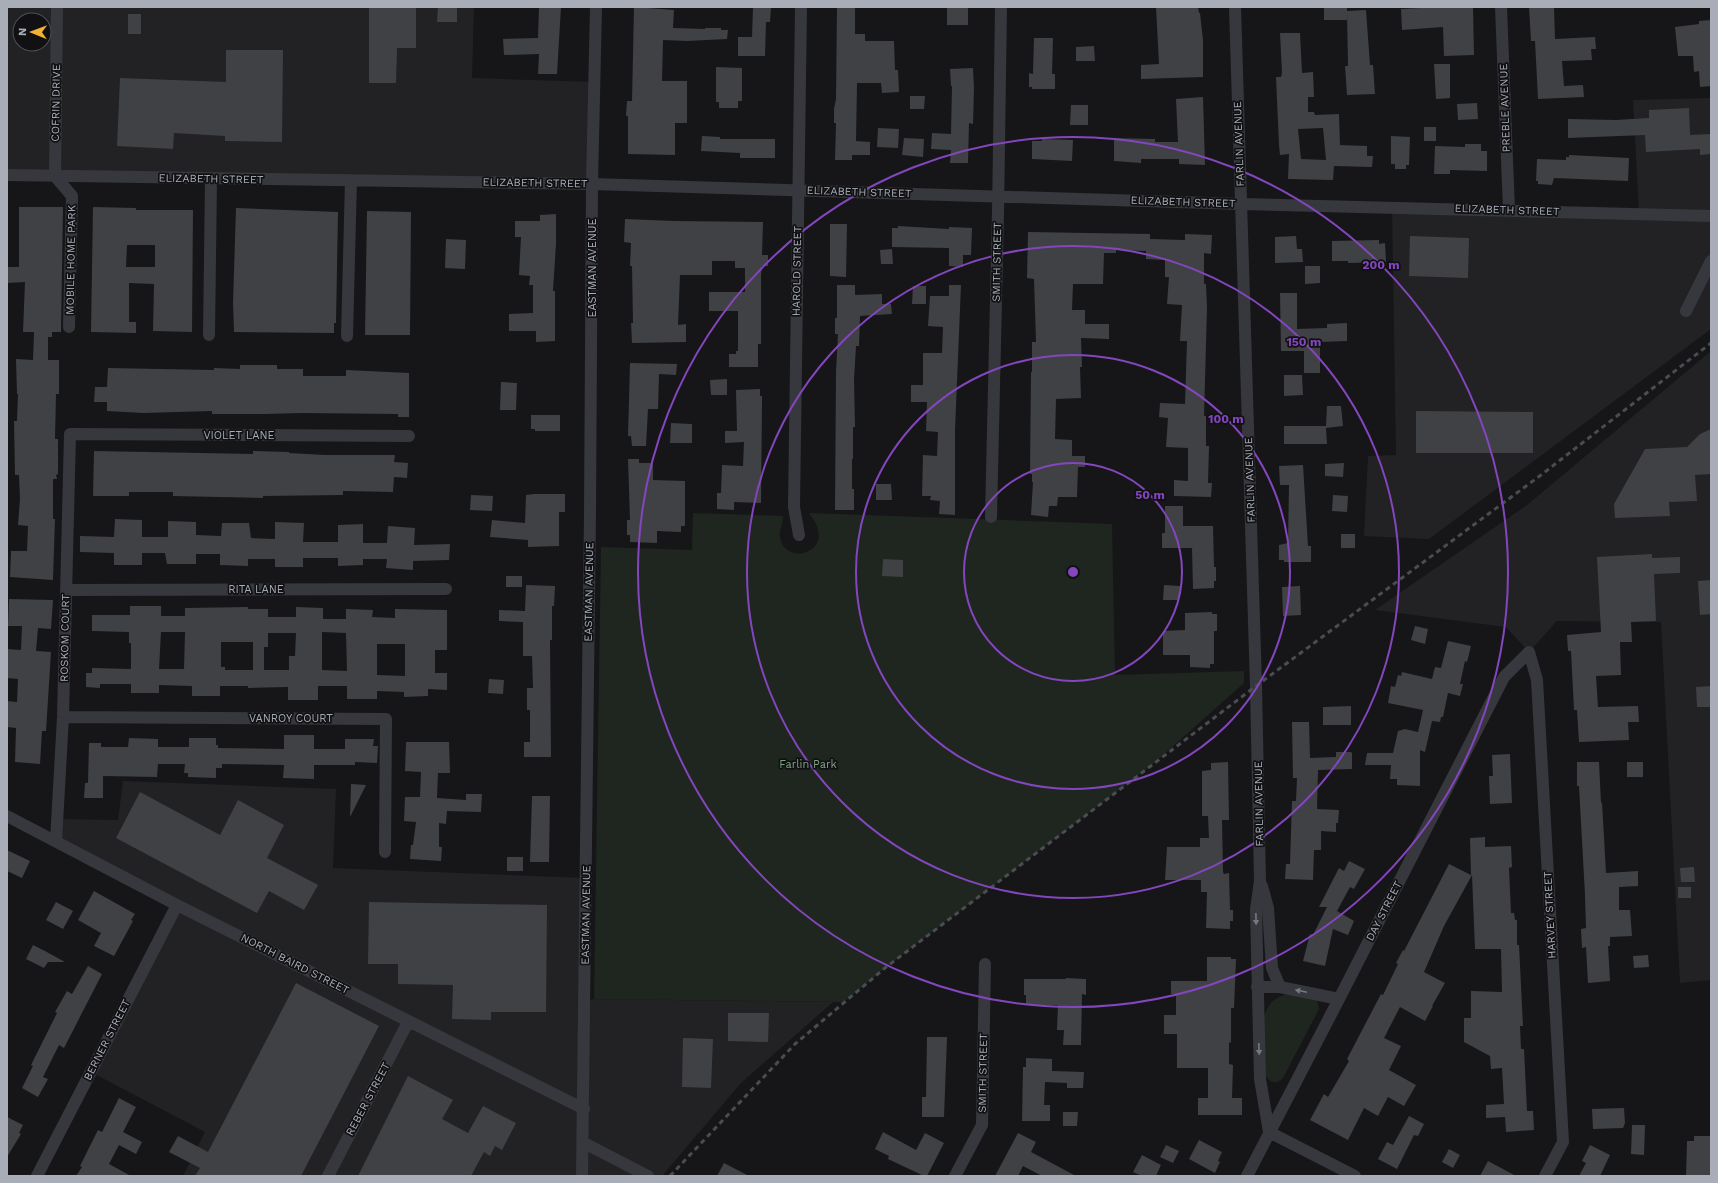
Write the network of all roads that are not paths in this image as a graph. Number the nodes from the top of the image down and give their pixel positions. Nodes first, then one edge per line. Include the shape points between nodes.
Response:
1 (57, 7) edge
2 (596, 7) edge
3 (801, 7) edge
4 (1001, 7) edge
5 (1235, 7) edge
6 (1501, 7) edge
7 (7, 175) edge
8 (55, 176) junction
9 (211, 179) junction
10 (351, 180) junction
11 (592, 184) junction
12 (798, 190) junction
13 (998, 196) junction
14 (1241, 204) junction
15 (1509, 210) junction
16 (1711, 216) edge
17 (1711, 261) edge
18 (1686, 311) dead end
19 (69, 327) dead end
20 (209, 335) dead end
21 (347, 336) dead end
22 (70, 434) joint
23 (409, 436) dead end
24 (991, 517) dead end
25 (799, 535) dead end
26 (446, 588) dead end
27 (66, 590) junction
28 (1529, 652) joint
29 (62, 717) junction
30 (7, 816) edge
31 (56, 841) junction
32 (385, 852) dead end
33 (1260, 881) junction
34 (178, 905) junction
35 (985, 964) dead end
36 (1280, 986) junction
37 (1258, 987) junction
38 (1340, 999) junction
39 (408, 1022) junction
40 (584, 1109) junction
41 (1269, 1132) junction
42 (584, 1143) junction
43 (37, 1176) edge
44 (328, 1176) edge
45 (582, 1176) edge
46 (648, 1176) edge
47 (955, 1176) edge
48 (1247, 1176) edge
49 (1355, 1176) edge
50 (1545, 1176) edge

1 - 8 street, COFRIN DRIVE
2 - 11 street, EASTMAN AVENUE
3 - 12 street, HAROLD STREET
4 - 13 street, SMITH STREET
5 - 14 street, FARLIN AVENUE
6 - 15 street, PREBLE AVENUE
7 - 8 street, ELIZABETH STREET
8 - 9 street, ELIZABETH STREET
8 - 19 street, MOBILE HOME PARK via 72,196
9 - 10 street, ELIZABETH STREET
9 - 20 street
10 - 11 street, ELIZABETH STREET
10 - 21 street
11 - 12 street, ELIZABETH STREET
11 - 40 street, EASTMAN AVENUE
12 - 13 street, ELIZABETH STREET
12 - 25 street, HAROLD STREET via 794,507
13 - 14 street, ELIZABETH STREET
13 - 24 street, SMITH STREET
14 - 15 street, ELIZABETH STREET
14 - 33 street, FARLIN AVENUE
15 - 16 street, ELIZABETH STREET
17 - 18 street
22 - 23 street, VIOLET LANE
22 - 27 street, ROSKOM COURT
26 - 27 street, RITA LANE
27 - 29 street, ROSKOM COURT
28 - 38 street, DAY STREET via 1504,676
28 - 50 street, HARVEY STREET via 1537,680 1563,1142
29 - 31 street, ROSKOM COURT
29 - 32 street, VANROY COURT via 386,719
30 - 31 street, NORTH BAIRD STREET
31 - 34 street, NORTH BAIRD STREET
33 - 36 street, FARLIN AVENUE via 1268,908 1272,968
33 -> 37 street, FARLIN AVENUE via 1256,909
34 - 39 street, NORTH BAIRD STREET
34 - 43 street, BERNER STREET
35 - 47 street, SMITH STREET via 982,1125
36 - 37 street
38 -> 36 street
37 -> 41 street, FARLIN AVENUE via 1260,1079
38 - 41 street, DAY STREET
39 - 40 street, NORTH BAIRD STREET
39 - 44 street, REBER STREET
40 - 42 street, EASTMAN AVENUE
41 - 48 street, DAY STREET
41 - 49 street
42 - 45 street, EASTMAN AVENUE
42 - 46 street

